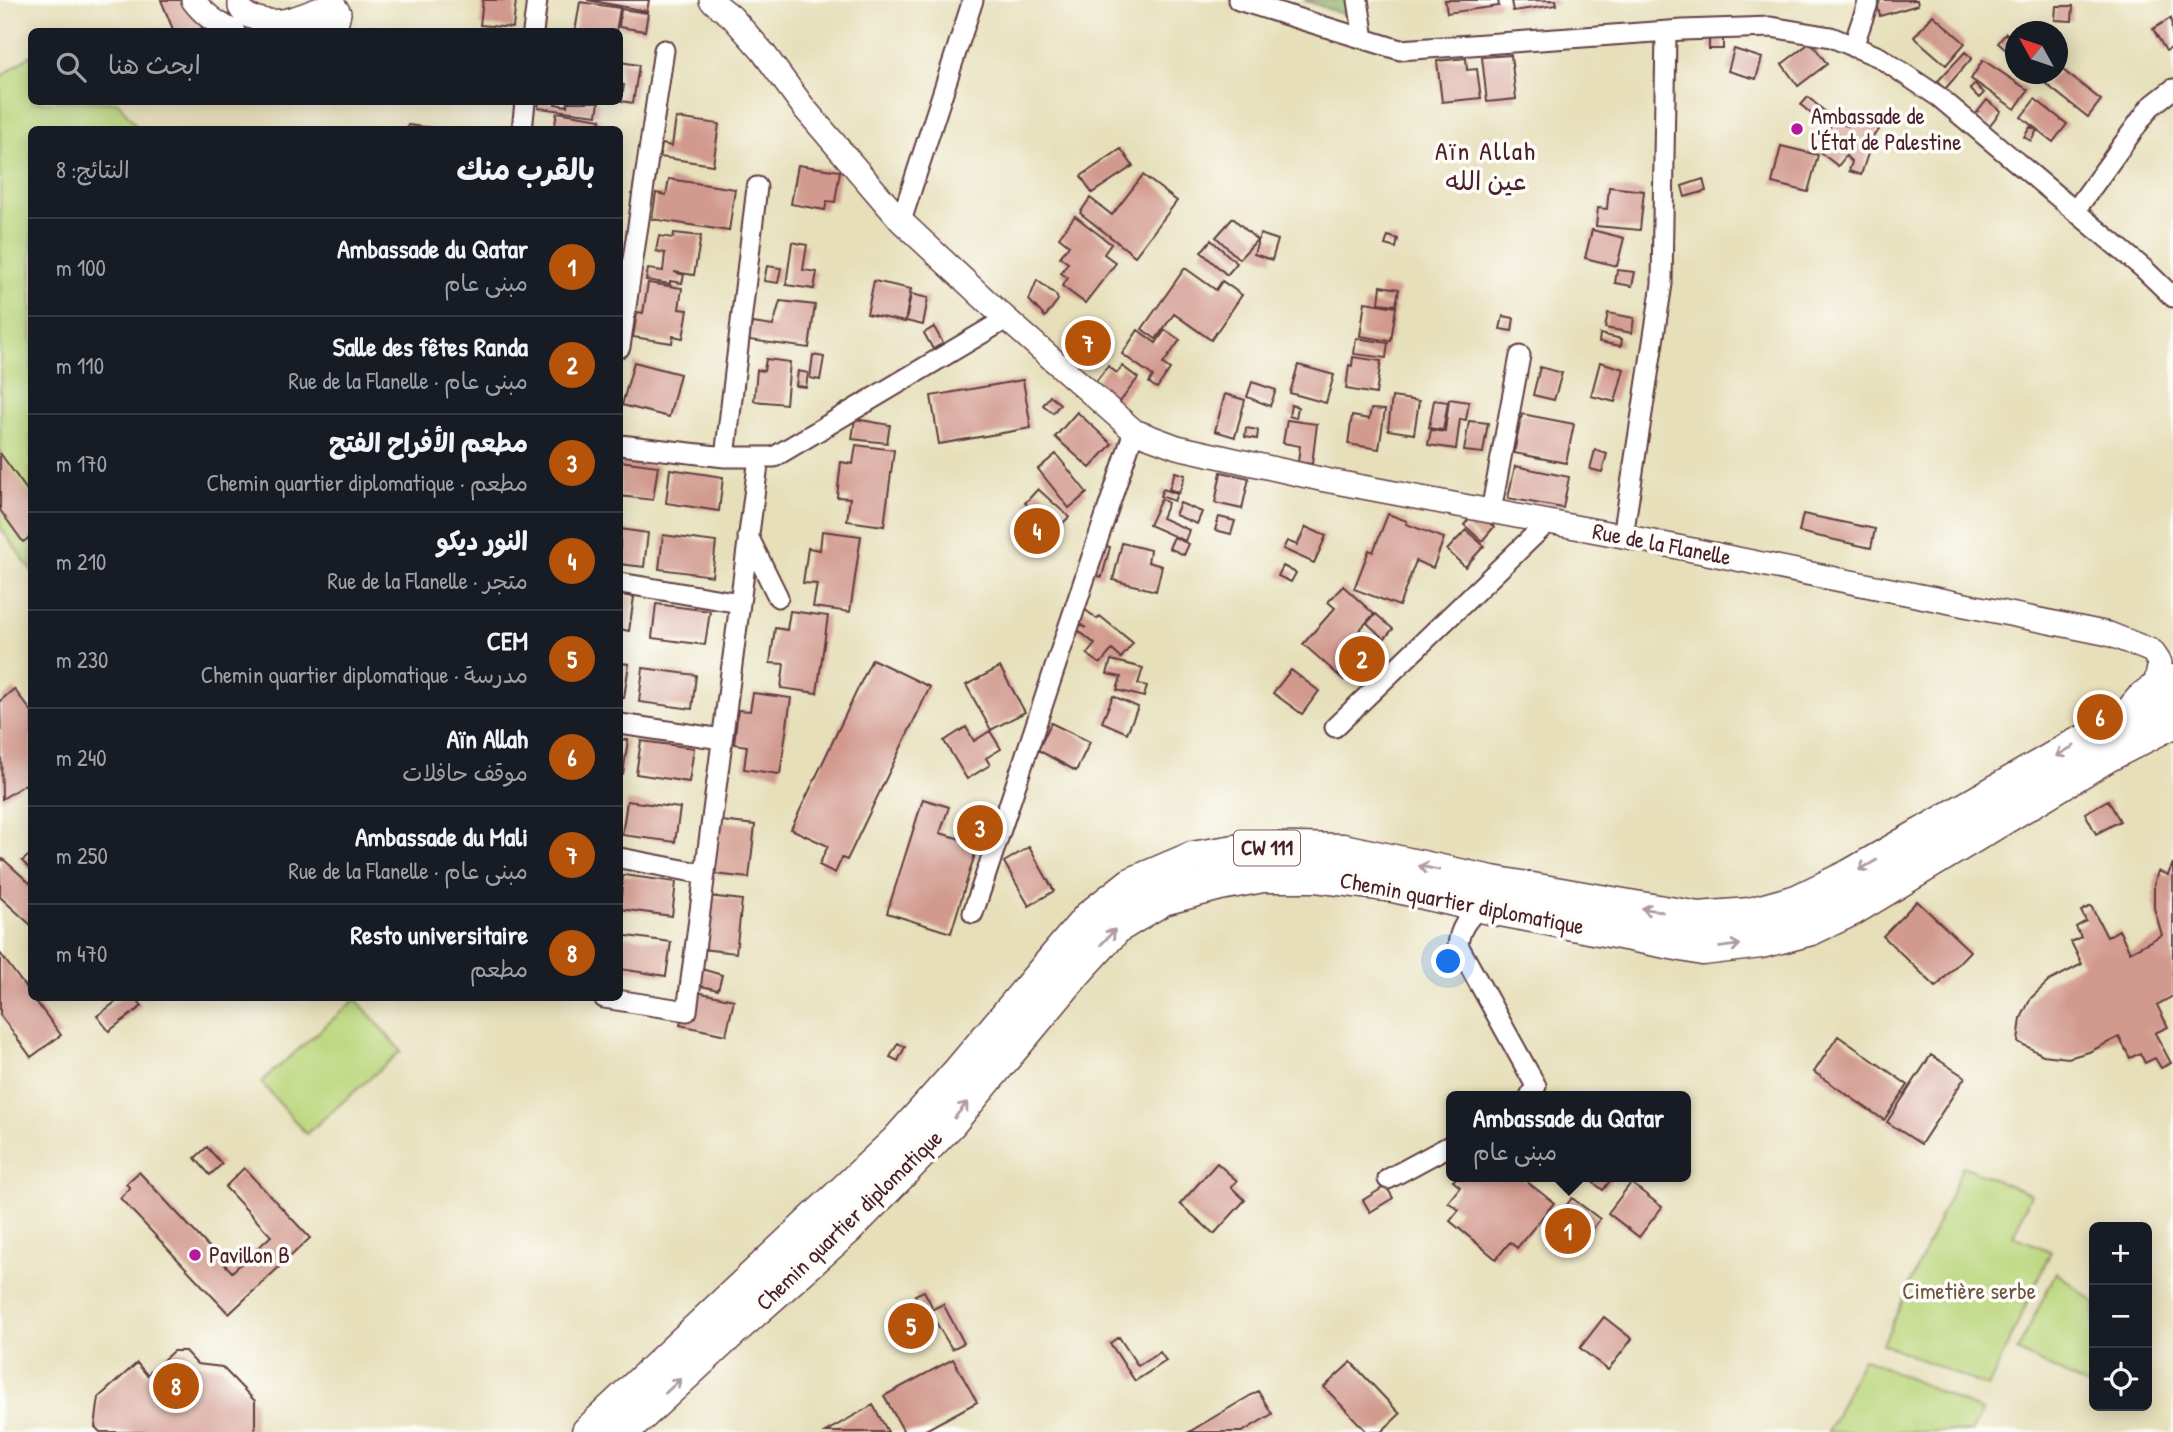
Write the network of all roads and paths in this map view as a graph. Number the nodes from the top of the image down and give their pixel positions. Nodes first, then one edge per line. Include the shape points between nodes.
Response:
1 (193, 0) edge
2 (240, 0) edge
3 (537, 0) edge
4 (711, 0) edge
5 (973, 0) edge
6 (1238, 0) edge
7 (1358, 0) edge
8 (1869, 0) edge
9 (226, 28) edge
10 (323, 28) edge
11 (534, 28) edge
12 (1666, 32) junction
13 (1364, 39) junction
14 (1853, 47) junction
15 (664, 50) dead end
16 (2173, 89) edge
17 (525, 105) edge
18 (522, 126) edge
19 (757, 187) dead end
20 (2075, 211) junction
21 (901, 221) junction
22 (2173, 297) edge
23 (1006, 319) junction
24 (623, 327) edge
25 (1520, 356) dead end
26 (1134, 431) junction
27 (623, 445) edge
28 (725, 457) junction
29 (758, 457) junction
30 (1491, 511) junction
31 (1548, 522) junction
32 (748, 536) junction
33 (1623, 536) junction
34 (623, 584) edge
35 (779, 597) dead end
36 (740, 603) junction
37 (2167, 676) edge
38 (2173, 722) edge
39 (623, 724) edge
40 (1335, 727) dead end
41 (2131, 730) junction
42 (2173, 735) edge
43 (722, 739) junction
44 (623, 860) edge
45 (704, 874) junction
46 (1479, 906) junction
47 (973, 912) dead end
48 (623, 1001) edge
49 (1533, 1091) edge
50 (1446, 1148) edge
51 (1388, 1178) dead end
52 (588, 1432) edge
53 (623, 1432) edge

1 - 9 street
2 - 10 street via 247,16 272,23 335,7 337,21
3 - 11 street
4 - 21 street via 732,16 763,52 805,109
5 - 21 street
6 - 13 street
7 - 13 street
8 - 14 street
12 - 13 street via 1400,50
12 - 14 street via 1771,27 1830,37
12 - 33 street via 1662,284
14 - 20 street via 1879,57 1939,97
15 - 24 street
16 - 20 street via 2150,107
17 - 18 street
19 - 28 street
20 - 22 street
21 - 23 street
23 - 26 street
23 - 29 street via 774,457
25 - 30 street
26 - 30 street, Rue de la Flanelle via 1177,447
26 - 47 street
27 - 28 street
28 - 29 street
29 - 32 street
30 - 31 street, Rue de la Flanelle
31 - 33 street, Rue de la Flanelle
31 - 40 street
32 - 35 street
32 - 36 street
33 - 37 street, Rue de la Flanelle via 2109,634 2152,650
34 - 36 street
36 - 43 street
37 - 41 highway
38 - 41 highway, Chemin quartier diplomatique / CW 111
39 - 43 street
41 - 42 main road
46 -> 41 highway, Chemin quartier diplomatique / CW 111 via 1703,949 1761,942 1811,929 1853,909 2107,756
41 -> 52 highway, CW 111 via 2074,746 1849,876 1797,901 1750,914 1698,918 1492,882 1343,849 1253,848 1192,858 1132,884 1089,917 897,1141
43 - 45 street
44 - 45 street
45 - 48 street via 687,1011
46 - 49 street via 1463,924 1458,945 1536,1086
53 -> 46 highway, Chemin quartier diplomatique / CW 111 via 847,1229 951,1122 1118,927 1163,899 1263,876 1314,876 1393,886
50 - 51 street

